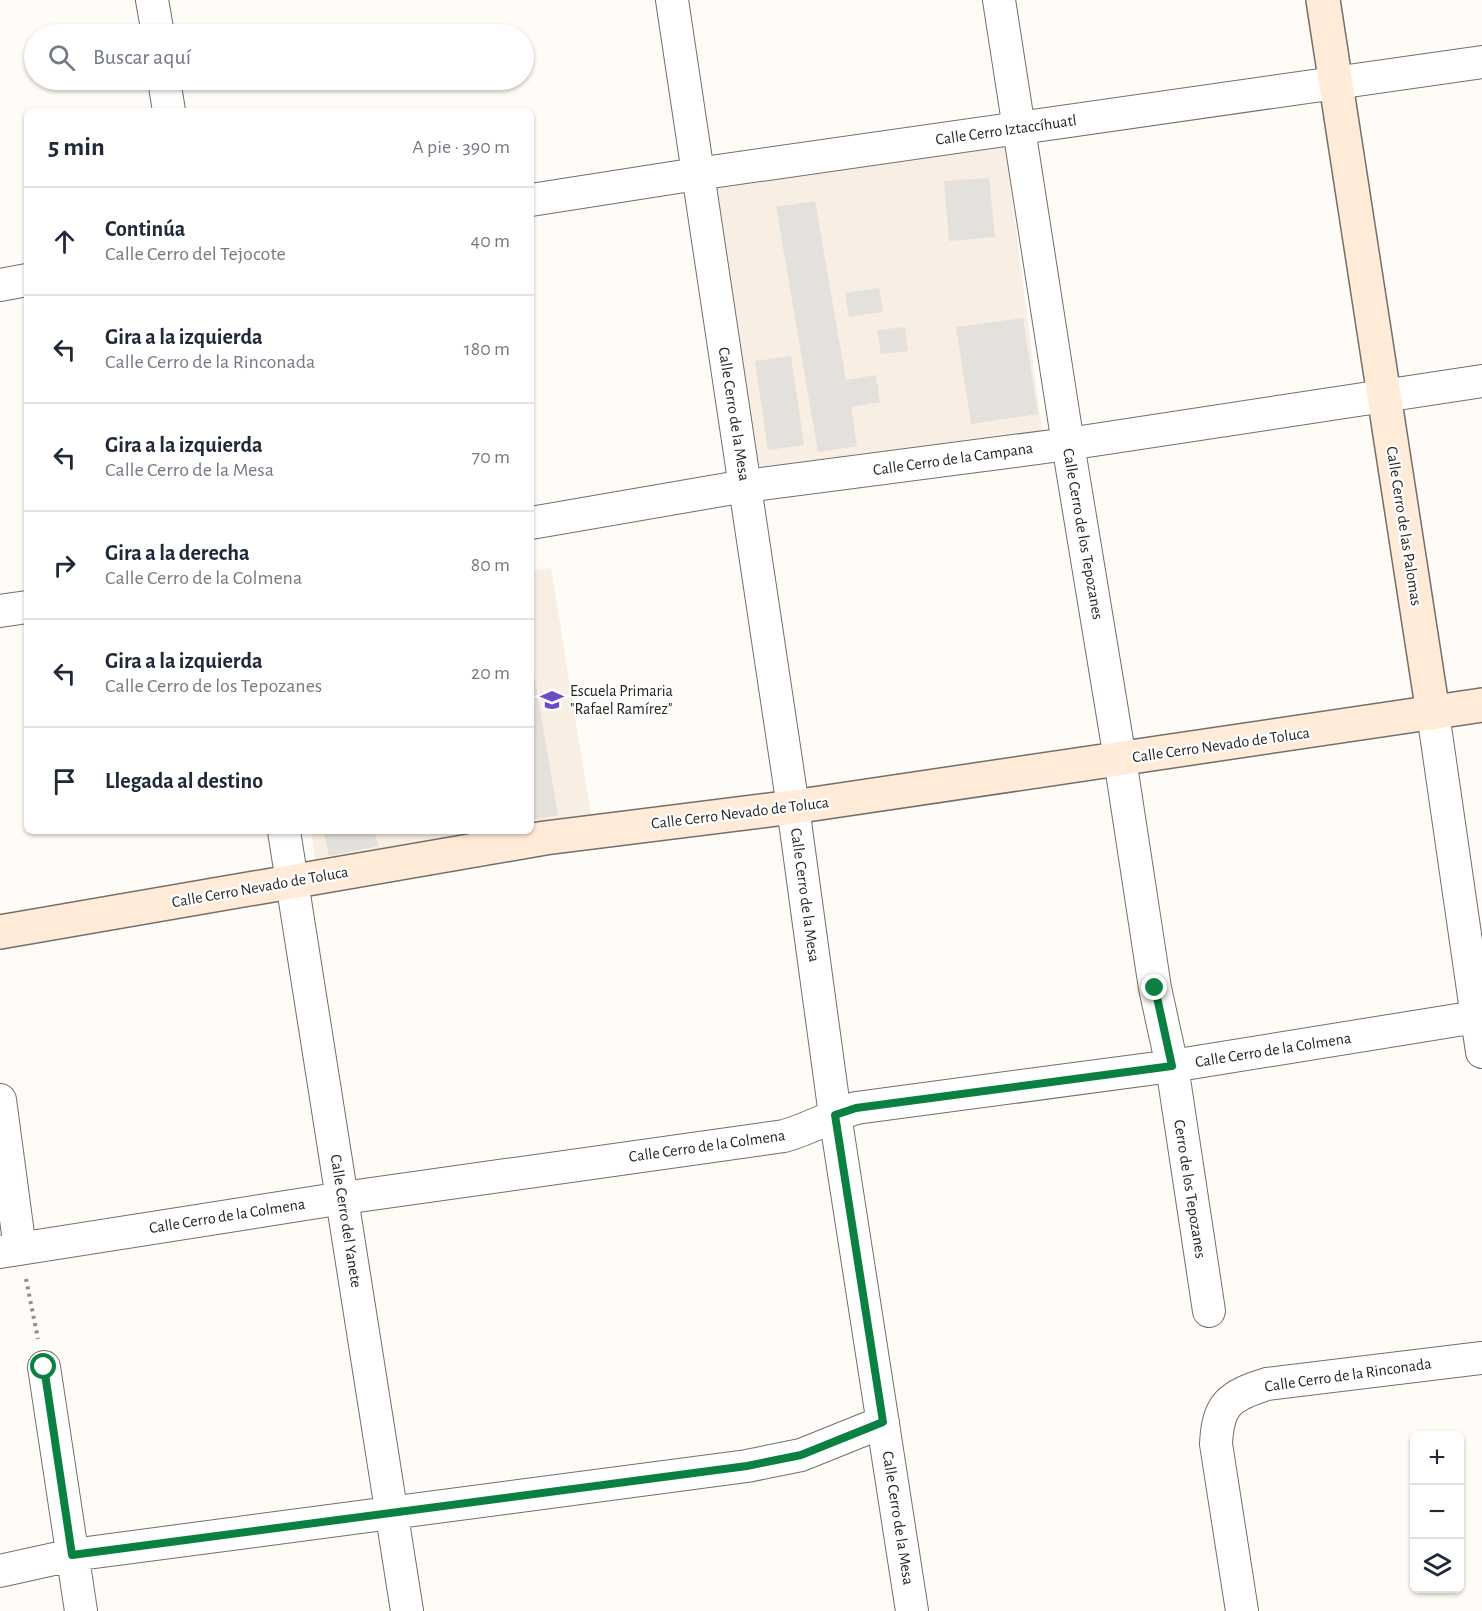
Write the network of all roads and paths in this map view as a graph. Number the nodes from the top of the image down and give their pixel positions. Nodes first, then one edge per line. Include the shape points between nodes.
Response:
1 (152, 0) edge
2 (672, 0) edge
3 (999, 0) edge
4 (1323, 0) edge
5 (156, 24) edge
6 (1482, 62) edge
7 (1335, 82) junction
8 (166, 90) edge
9 (169, 108) edge
10 (1019, 129) junction
11 (698, 174) junction
12 (534, 200) edge
13 (24, 281) edge
14 (0, 285) edge
15 (1482, 381) edge
16 (1383, 395) junction
17 (1068, 444) junction
18 (745, 486) junction
19 (534, 522) edge
20 (24, 607) edge
21 (0, 611) edge
22 (1482, 705) edge
23 (1433, 713) junction
24 (1120, 759) junction
25 (793, 807) junction
26 (284, 834) edge
27 (291, 881) junction
28 (0, 932) edge
29 (1479, 1017) edge
30 (1482, 1052) edge
31 (1172, 1066) junction
32 (0, 1100) edge
33 (835, 1115) junction
34 (343, 1198) junction
35 (10, 1250) edge
36 (1209, 1311) dead end
37 (1482, 1358) edge
38 (44, 1367) joint
39 (883, 1422) junction
40 (391, 1512) junction
41 (72, 1555) junction
42 (0, 1571) edge
43 (81, 1611) edge
44 (407, 1611) edge
45 (912, 1611) edge
46 (1242, 1611) edge

1 - 5 street
2 - 11 street, Calle Cerro de la Mesa
3 - 10 street, Calle Cerro de los Tepozanes
4 - 7 street, Calle Cerro de las Palomas
6 - 7 street, Calle Cerro Iztaccíhuatl
7 - 10 street, Calle Cerro Iztaccíhuatl
7 - 16 street, Calle Cerro de las Palomas
8 - 9 street
10 - 11 street, Calle Cerro Iztaccíhuatl
10 - 17 street, Calle Cerro de los Tepozanes
11 - 12 street, Calle Cerro Iztaccíhuatl
11 - 18 street, Calle Cerro de la Mesa
13 - 14 street
15 - 16 street, Calle Cerro de la Campana
16 - 17 street, Calle Cerro de la Campana
16 - 23 street, Calle Cerro de las Palomas
17 - 18 street, Calle Cerro de la Campana
17 - 24 street, Calle Cerro de los Tepozanes
18 - 19 street, Calle Cerro de la Campana
18 - 25 street, Calle Cerro de la Mesa
20 - 21 street
22 - 23 street, Calle Cerro Nevado de Toluca
23 - 24 street, Calle Cerro Nevado de Toluca
23 - 29 street, Calle Cerro de las Palomas
24 - 25 street, Calle Cerro Nevado de Toluca
24 - 31 street, Calle Cerro de los Tepozanes via 1155,988
25 - 27 street, Calle Cerro Nevado de Toluca via 545,838
25 - 33 street, Calle Cerro de la Mesa
26 - 27 street, Calle Cerro del Yanete
27 - 28 street, Calle Cerro Nevado de Toluca
27 - 34 street, Calle Cerro del Yanete
29 - 30 street, Calle Cerro de las Palomas
29 - 31 street, Calle Cerro de la Colmena
31 - 33 street, Calle Cerro de la Colmena via 856,1108
31 - 36 street, Cerro de los Tepozanes
32 - 35 street
33 - 34 street, Calle Cerro de la Colmena via 784,1136
33 - 39 street, Calle Cerro de la Mesa
34 - 35 street, Calle Cerro de la Colmena
34 - 40 street, Calle Cerro del Yanete
35 - 38 path
37 - 46 street, Calle Cerro de la Rinconada via 1267,1384 1249,1390 1222,1410 1216,1444
38 - 41 street
39 - 40 street via 801,1455 747,1466
39 - 45 street, Calle Cerro de la Mesa
40 - 41 street
40 - 44 street, Calle Cerro del Yanete
41 - 42 street
41 - 43 street

